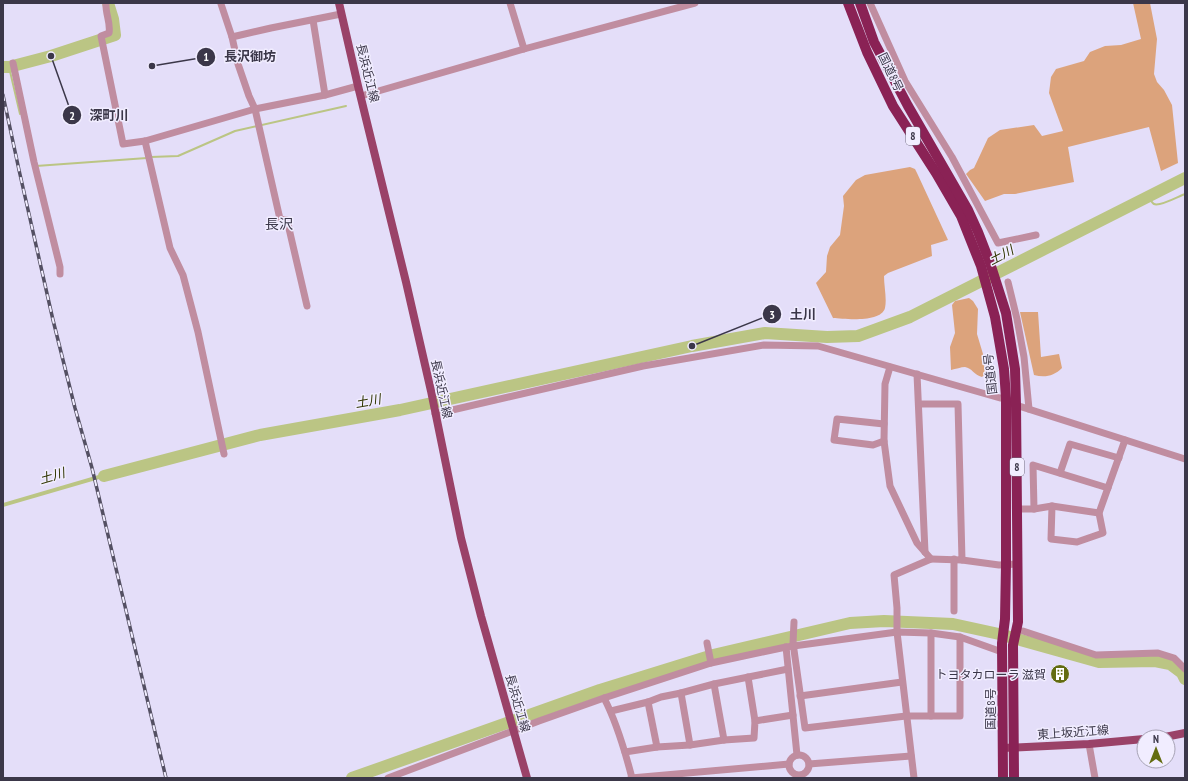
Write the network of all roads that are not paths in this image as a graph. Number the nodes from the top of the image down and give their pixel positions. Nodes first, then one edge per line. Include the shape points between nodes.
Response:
1 (106, 3) edge
2 (339, 3) edge
3 (510, 3) edge
4 (695, 3) edge
5 (848, 3) edge
6 (860, 3) edge
7 (870, 3) edge
8 (221, 4) dead end
9 (341, 14) junction
10 (313, 20) junction
11 (232, 37) junction
12 (524, 49) junction
13 (13, 63) dead end
14 (358, 86) junction
15 (325, 95) junction
16 (361, 96) junction
17 (255, 109) junction
18 (145, 141) junction
19 (1036, 235) dead end
20 (986, 265) junction
21 (60, 274) dead end
22 (1008, 282) dead end
23 (307, 306) dead end
24 (890, 367) junction
25 (917, 374) junction
26 (1006, 398) junction
27 (919, 404) junction
28 (1016, 404) junction
29 (1029, 409) junction
30 (435, 412) junction
31 (884, 424) junction
32 (1125, 440) junction
33 (884, 441) junction
34 (224, 454) dead end
35 (1119, 458) junction
36 (1185, 459) edge
37 (1060, 473) junction
38 (1108, 488) junction
39 (1052, 506) junction
40 (1018, 509) junction
41 (1034, 509) junction
42 (1099, 513) junction
43 (925, 552) junction
44 (931, 559) junction
45 (954, 559) junction
46 (962, 560) junction
47 (1018, 564) junction
48 (1006, 565) junction
49 (954, 611) dead end
50 (793, 623) dead end
51 (1020, 626) junction
52 (897, 630) junction
53 (930, 633) junction
54 (960, 637) junction
55 (707, 643) dead end
56 (791, 645) junction
57 (1002, 648) junction
58 (711, 663) junction
59 (788, 669) junction
60 (1185, 669) edge
61 (748, 677) junction
62 (902, 682) junction
63 (714, 684) junction
64 (681, 693) junction
65 (800, 696) junction
66 (604, 698) junction
67 (648, 702) junction
68 (611, 711) junction
69 (792, 715) junction
70 (906, 716) junction
71 (930, 716) junction
72 (755, 721) junction
73 (513, 731) junction
74 (724, 740) junction
75 (1136, 740) edge
76 (1089, 744) junction
77 (690, 745) junction
78 (657, 747) junction
79 (1014, 747) junction
80 (1003, 748) junction
81 (625, 752) junction
82 (797, 756) junction
83 (912, 756) junction
84 (789, 764) junction
85 (809, 764) junction
86 (800, 776) edge
87 (388, 778) edge
88 (527, 778) edge
89 (631, 778) edge
90 (914, 778) edge
91 (1003, 778) edge
92 (1014, 778) edge
93 (1095, 778) edge

1 - 18 street via 110,28 109,33 101,36 123,144
2 - 9 main road, 長浜近江線
3 - 12 street
4 - 12 street
5 - 20 highway, 国道8号 / 8 via 867,52 893,106 936,173
6 - 20 highway, 国道8号 / 8 via 874,42 968,210 978,232
7 - 19 street via 905,81 952,157 998,243
8 - 11 street
9 - 10 street
9 - 14 main road, 長浜近江線
10 - 11 street
10 - 15 street
11 - 17 street via 238,64
12 - 16 street
13 - 21 street
14 - 15 street
14 - 16 main road, 長浜近江線
15 - 17 street
16 - 30 main road, 長浜近江線
17 - 18 street
17 - 23 street via 280,219 286,220
18 - 34 street via 170,248 183,275 198,332
20 - 26 highway, 国道8号 / 8 via 1004,369
20 - 28 highway, 国道8号 / 8 via 1006,313 1015,369
22 - 29 street via 1024,357
24 - 25 street
24 - 30 street via 818,346 764,344 643,366
24 - 31 street via 885,384
25 - 26 street
25 - 27 street
26 - 48 highway, 国道8号 / 8
27 - 43 street
27 - 46 street via 958,404
28 - 29 street
28 - 40 highway, 国道8号 / 8
29 - 32 street
30 - 73 main road, 長浜近江線 via 461,538
31 - 33 street
31 - 33 street via 837,419 834,440 873,445
32 - 35 street
32 - 36 street
33 - 43 street via 890,486 917,543
35 - 37 street via 1070,444
35 - 38 street
37 - 38 street
37 - 41 street via 1033,465
38 - 42 street
39 - 41 street
39 - 42 street
39 - 42 street via 1051,539 1077,542 1103,533
40 - 41 street
40 - 47 highway, 国道8号 / 8
43 - 44 street
44 - 45 street
44 - 52 street via 894,575
45 - 46 street
45 - 49 street
46 - 48 street
47 - 48 street
47 - 51 highway, 国道8号 / 8
48 - 57 highway, 国道8号 / 8
50 - 56 street
51 - 60 street via 1096,655 1158,653 1174,658
51 - 79 highway, 国道8号 / 8 via 1013,645
52 - 53 street
52 - 56 street
52 - 62 street
53 - 54 street
53 - 71 street
54 - 57 street
54 - 71 street via 960,716
55 - 58 street
56 - 58 street
56 - 59 street
56 - 65 street
57 - 80 highway, 国道8号 / 8
58 - 66 street
59 - 61 street
59 - 69 street
61 - 63 street
61 - 72 street
62 - 65 street
62 - 70 street
63 - 64 street
63 - 74 street
64 - 67 street
64 - 77 street
65 - 70 street via 805,728
66 - 68 street
66 - 73 street
67 - 68 street
67 - 78 street
68 - 81 street
69 - 72 street
69 - 82 street
70 - 71 street
70 - 83 street
72 - 74 street via 754,738
73 - 87 street
73 - 88 main road, 長浜近江線
74 - 77 street
75 - 76 main road, 東上坂近江線
76 - 79 main road, 東上坂近江線
76 - 93 street
77 - 78 street
78 - 81 street
79 - 80 main road, 東上坂近江線
79 - 92 highway, 国道8号 / 8
80 - 91 highway, 国道8号 / 8
81 - 89 street
82 - 84 street via 792,758
82 - 85 street via 803,756
83 - 85 street
83 - 90 street
84 - 86 street via 792,772
84 - 89 street
85 - 86 street

